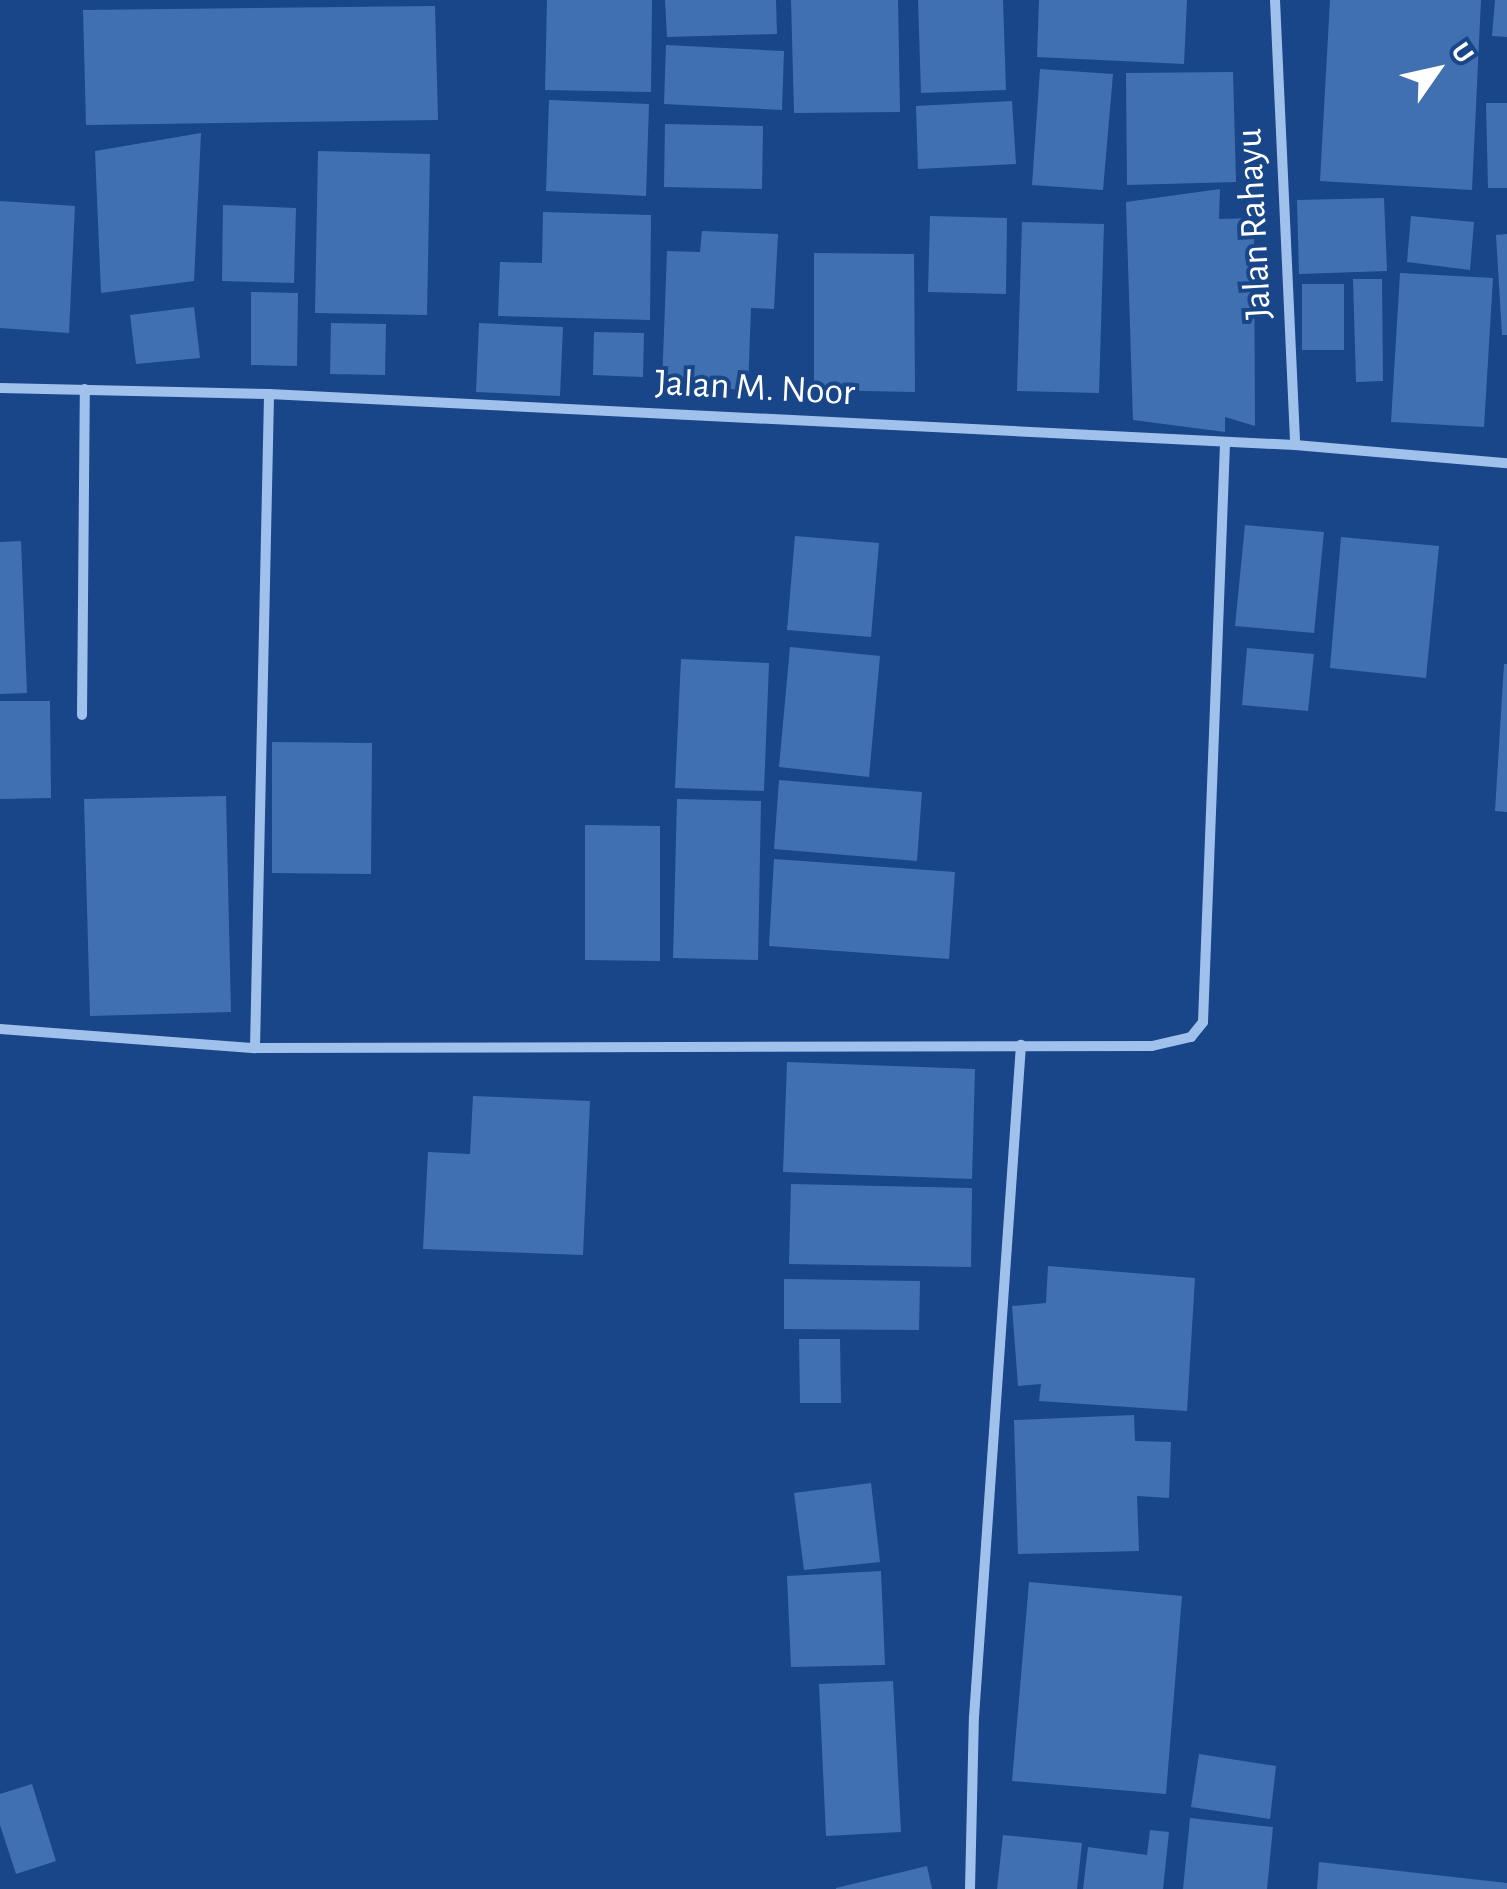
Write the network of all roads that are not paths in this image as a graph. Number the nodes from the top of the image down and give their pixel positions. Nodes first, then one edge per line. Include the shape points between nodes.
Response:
1 (1275, 0) edge
2 (0, 388) edge
3 (85, 390) junction
4 (269, 394) junction
5 (1226, 444) junction
6 (1296, 445) junction
7 (1507, 463) edge
8 (82, 715) dead end
9 (0, 1030) edge
10 (1021, 1046) junction
11 (255, 1048) junction
12 (970, 1889) edge

1 - 6 street, Jalan Rahayu
2 - 3 street, Jalan M. Noor
3 - 4 street, Jalan M. Noor
3 - 8 street
4 - 5 street, Jalan M. Noor
4 - 11 street
5 - 6 street, Jalan M. Noor
5 - 10 street via 1203,1022 1174,1044
6 - 7 street, Jalan M. Noor
9 - 11 street
10 - 11 street
10 - 12 street via 974,1716

